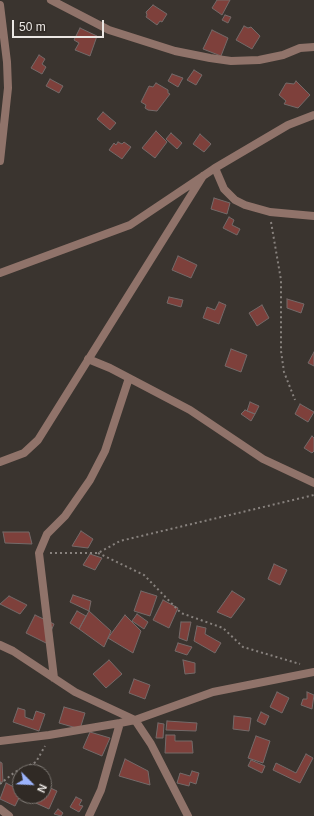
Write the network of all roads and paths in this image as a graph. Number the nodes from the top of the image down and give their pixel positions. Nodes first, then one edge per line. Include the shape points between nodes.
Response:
1 (51, 0) edge
2 (0, 5) edge
3 (314, 47) edge
4 (314, 115) edge
5 (0, 161) edge
6 (214, 168) junction
7 (203, 176) junction
8 (270, 212) junction
9 (314, 216) edge
10 (0, 273) edge
11 (88, 359) junction
12 (129, 378) junction
13 (295, 400) dead end
14 (0, 462) edge
15 (314, 483) edge
16 (314, 495) edge
17 (39, 553) junction
18 (98, 553) junction
19 (0, 645) edge
20 (301, 664) dead end
21 (314, 672) edge
22 (54, 678) junction
23 (135, 720) junction
24 (120, 724) junction
25 (49, 735) junction
26 (0, 741) edge
27 (0, 784) edge
28 (0, 809) edge
29 (9, 816) edge
30 (89, 816) edge
31 (188, 816) edge

1 - 3 street via 109,30 210,58 231,61 258,60 283,55 300,48
2 - 5 street via 8,88
4 - 6 street via 288,124
6 - 7 street
6 - 8 street via 224,189 235,200
7 - 10 street via 130,225
7 - 11 street
8 - 9 street
8 - 13 path via 281,280 280,351 284,372
11 - 12 street
11 - 14 street via 38,440 24,453
12 - 15 street via 190,410 263,459
12 - 17 street via 105,451 90,480 66,516 47,534
16 - 18 path via 120,541
17 - 18 path
17 - 22 street
18 - 20 path via 144,575 181,613 223,628 242,647
19 - 22 street
21 - 23 street via 213,692
22 - 23 street via 75,692
23 - 24 street
23 - 31 street via 151,744
24 - 25 street
24 - 30 street via 101,790
25 - 26 street
25 - 27 path via 45,748 36,762 15,772
28 - 29 street

